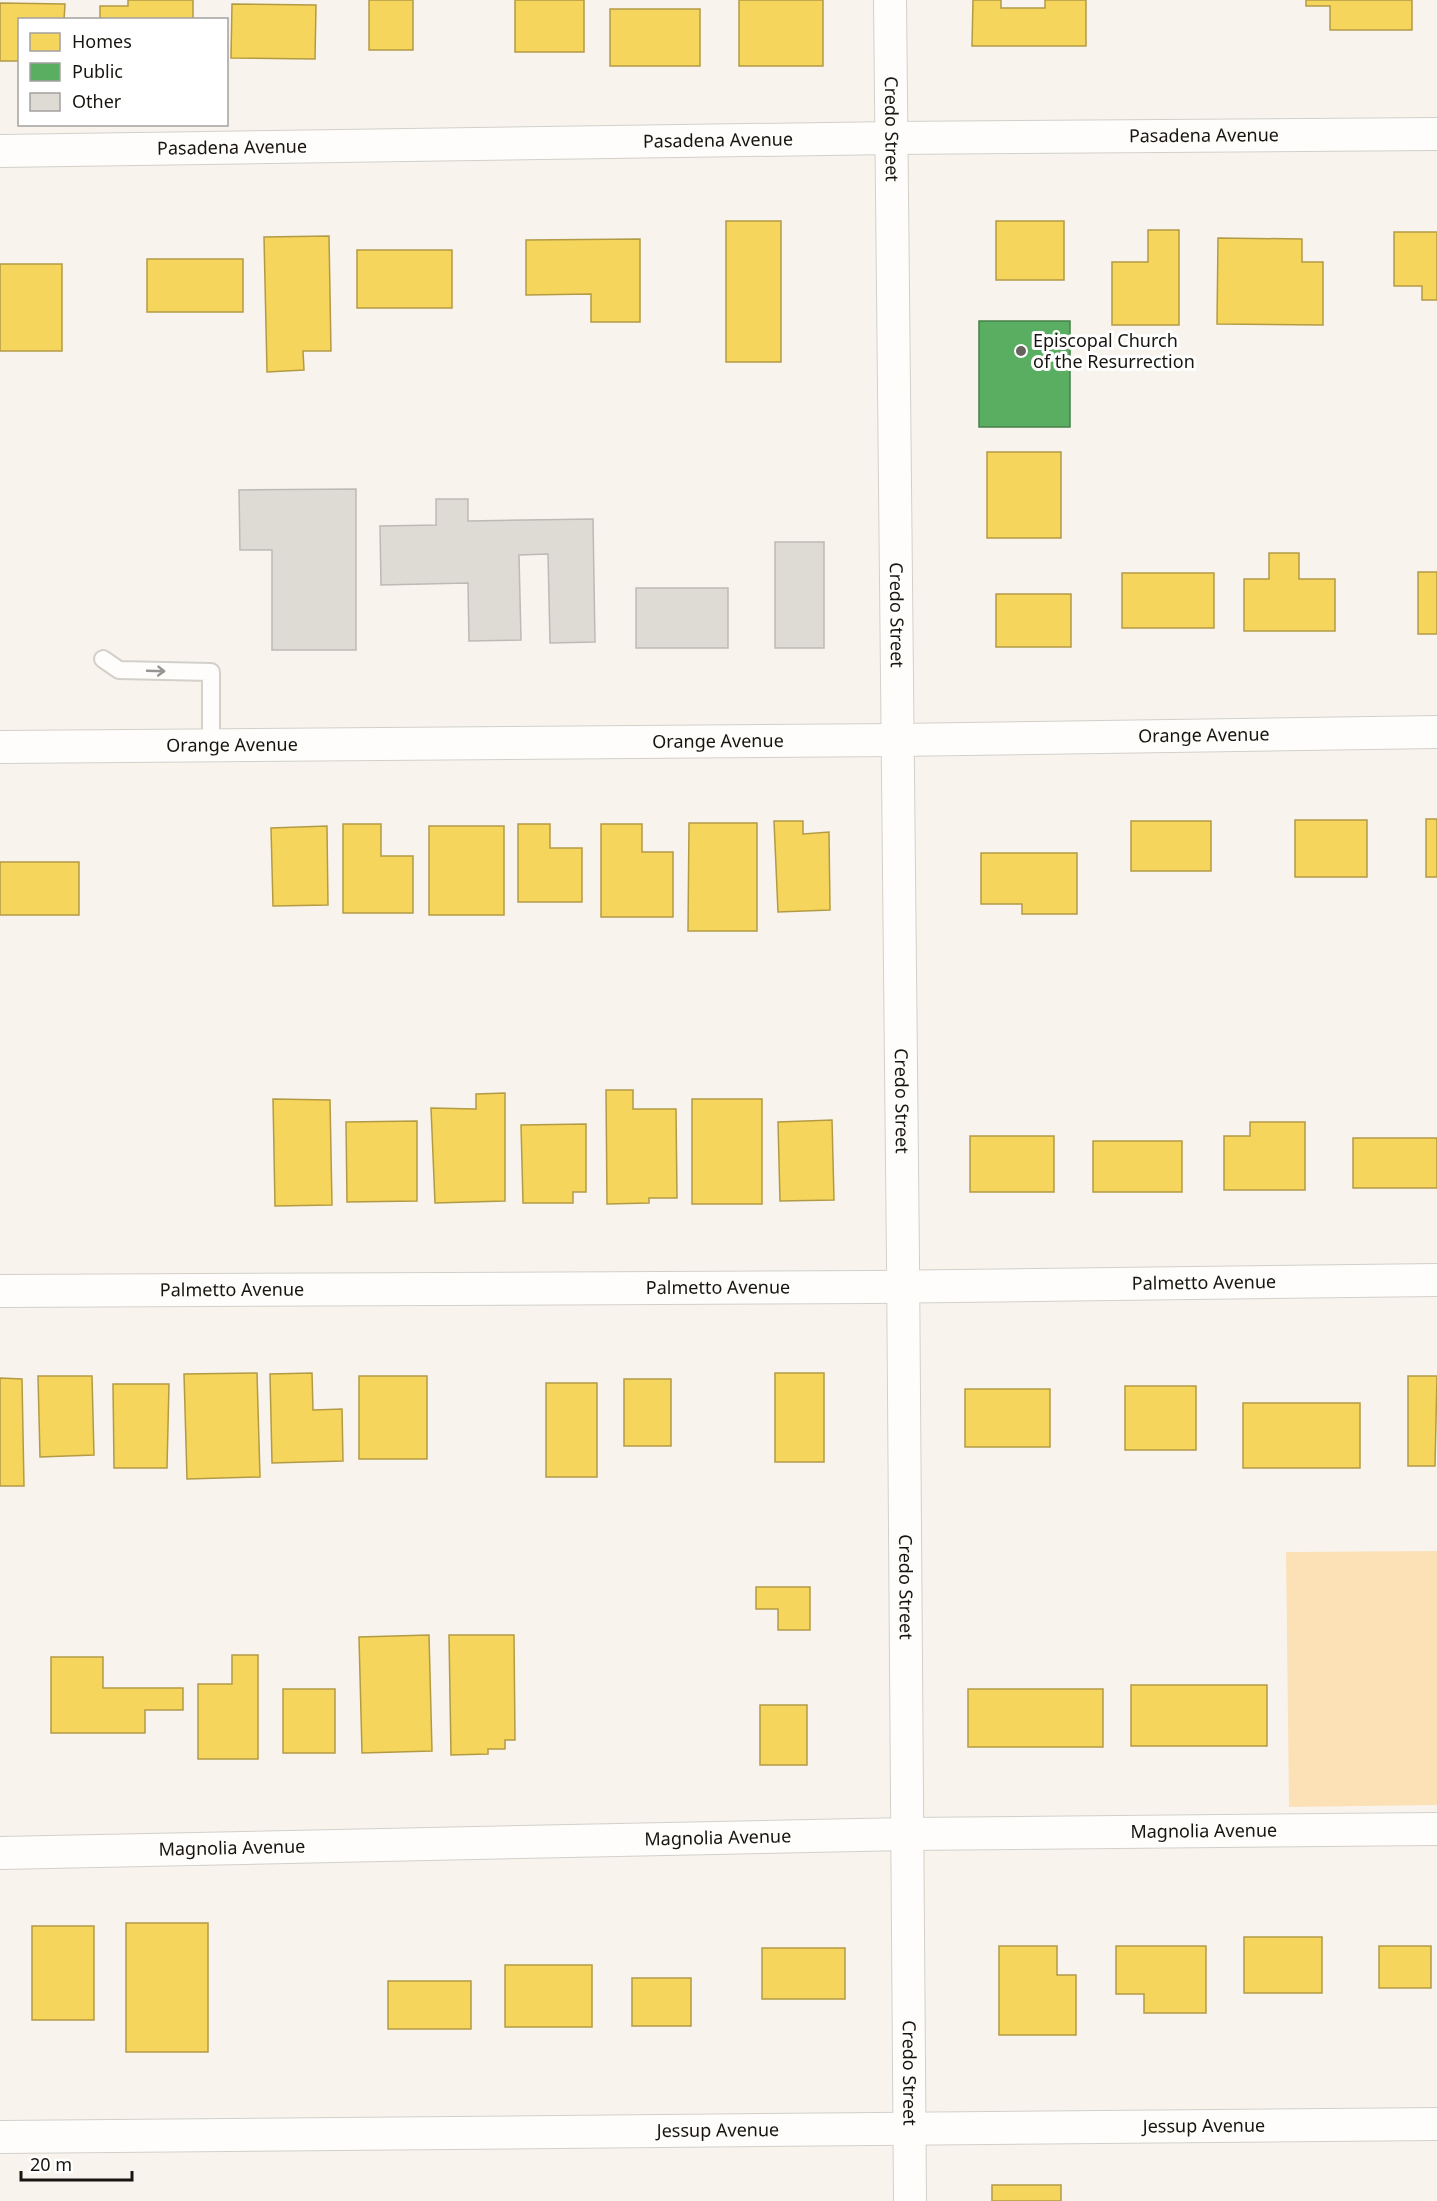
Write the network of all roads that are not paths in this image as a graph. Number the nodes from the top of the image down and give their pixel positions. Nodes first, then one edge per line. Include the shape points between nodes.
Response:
1 (890, 0) edge
2 (1437, 134) edge
3 (892, 138) junction
4 (0, 151) edge
5 (103, 659) dead end
6 (1437, 732) edge
7 (897, 740) junction
8 (211, 745) junction
9 (0, 747) edge
10 (1437, 1280) edge
11 (903, 1286) junction
12 (0, 1291) edge
13 (1437, 1829) edge
14 (907, 1834) junction
15 (0, 1853) edge
16 (1437, 2124) edge
17 (909, 2128) junction
18 (0, 2137) edge
19 (910, 2201) edge

1 - 3 street, Credo Street
2 - 3 street, Pasadena Avenue
3 - 4 street, Pasadena Avenue
3 - 7 street, Credo Street
5 -> 8 lane via 119,670 211,672
6 - 7 street, Orange Avenue
7 - 8 street, Orange Avenue
7 - 11 street, Credo Street
8 - 9 street, Orange Avenue
10 - 11 street, Palmetto Avenue
11 - 12 street, Palmetto Avenue
11 - 14 street, Credo Street
13 - 14 street, Magnolia Avenue
14 - 15 street, Magnolia Avenue
14 - 17 street, Credo Street
16 - 17 street, Jessup Avenue
17 - 18 street, Jessup Avenue
17 - 19 street, Credo Street

